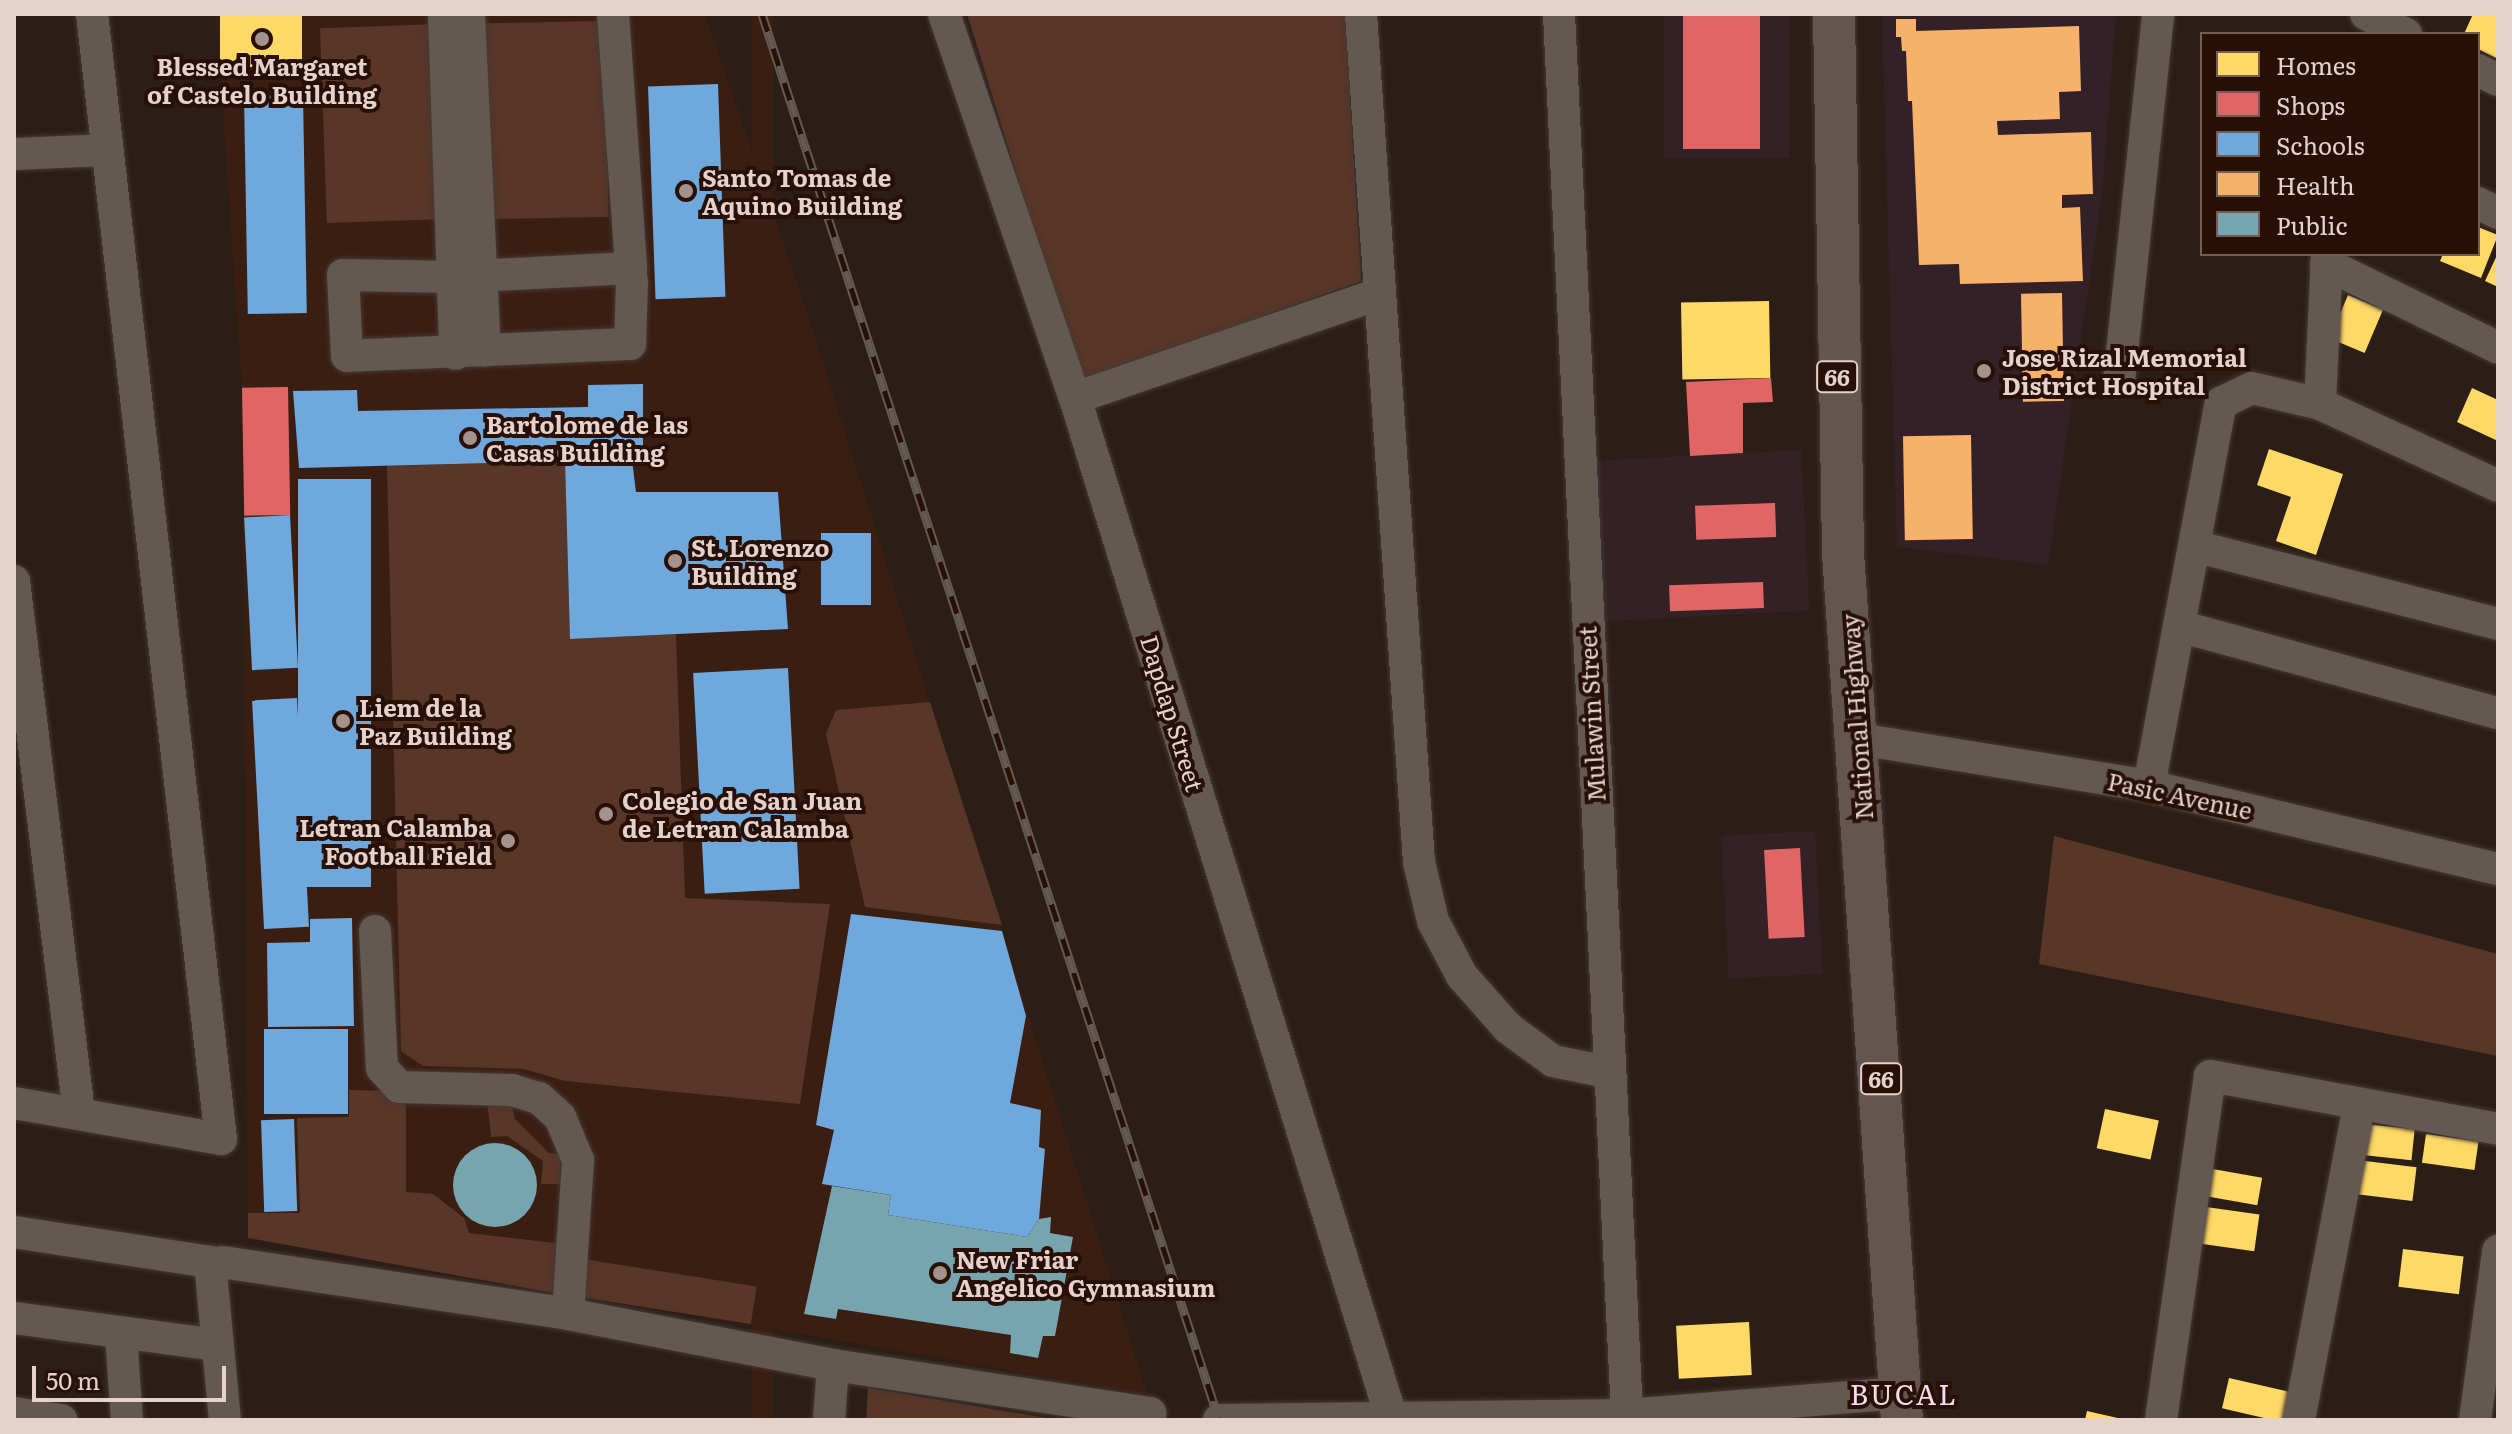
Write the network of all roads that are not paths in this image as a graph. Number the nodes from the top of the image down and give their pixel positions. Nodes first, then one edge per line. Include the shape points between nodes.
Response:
1 (92, 14) edge
2 (444, 14) edge
3 (469, 14) edge
4 (613, 14) edge
5 (944, 14) edge
6 (1361, 14) edge
7 (1559, 14) edge
8 (1834, 14) edge
9 (2158, 14) edge
10 (2366, 14) edge
11 (2402, 32) edge
12 (2480, 71) edge
13 (2498, 80) edge
14 (104, 150) junction
15 (14, 154) edge
16 (2480, 204) edge
17 (2498, 213) edge
18 (2326, 259) edge
19 (631, 268) junction
20 (468, 276) junction
21 (1378, 294) junction
22 (2498, 348) edge
23 (470, 352) junction
24 (2119, 381) dead end
25 (1075, 398) junction
26 (2320, 404) junction
27 (2498, 486) edge
28 (2194, 546) junction
29 (14, 581) edge
30 (2498, 624) edge
31 (2179, 626) junction
32 (2498, 713) edge
33 (1859, 739) junction
34 (24, 748) edge
35 (2149, 786) junction
36 (2498, 869) edge
37 (375, 931) dead end
38 (1607, 1072) junction
39 (14, 1103) edge
40 (2359, 1106) junction
41 (79, 1113) junction
42 (2498, 1129) edge
43 (14, 1232) edge
44 (2498, 1251) edge
45 (222, 1262) dead end
46 (568, 1314) junction
47 (14, 1318) edge
48 (121, 1335) junction
49 (217, 1345) junction
50 (833, 1365) junction
51 (1901, 1406) edge
52 (14, 1413) edge
53 (1150, 1413) dead end
54 (1627, 1415) junction
55 (1391, 1416) junction
56 (61, 1420) edge
57 (127, 1420) edge
58 (225, 1420) edge
59 (829, 1420) edge
60 (1219, 1420) edge
61 (2161, 1420) edge
62 (2299, 1420) edge
63 (2475, 1420) edge

1 - 14 street
2 - 20 street
3 - 20 street
4 - 19 street
5 - 25 street, Dapdap Street
6 - 21 street
7 - 38 street, Mulawin Street
8 - 33 main road, National Highway / 66 via 1840,471
9 - 24 street
10 - 11 street
12 - 13 street
14 - 15 street
14 - 41 street via 221,1139
16 - 17 street
18 - 22 street
18 - 26 street
19 - 20 street
19 - 23 street via 630,344
20 - 23 street
20 - 23 street via 343,275 347,356
21 - 25 street
21 - 38 street via 1419,862 1433,921 1462,976 1508,1028 1553,1061
25 - 55 street, Dapdap Street
26 - 27 street
26 - 28 street via 2252,388 2221,403
28 - 30 street
28 - 31 street
29 - 34 street
31 - 32 street
31 - 35 street
33 - 35 street, Pasic Avenue
33 - 51 main road, National Highway / 66
34 - 41 street
35 - 36 street, Pasic Avenue
37 - 46 street via 382,1068 399,1087 512,1090 539,1098 560,1117 578,1160
38 - 54 street, Mulawin Street
39 - 41 street
40 - 42 street
40 - 61 street via 2210,1076
40 - 62 street
43 - 49 street via 210,1262
44 - 63 street
45 - 46 street
46 - 50 street
47 - 48 street
48 - 49 street
48 - 57 street
49 - 58 street
50 - 53 street
50 - 59 street
51 - 54 street
52 - 56 street
54 - 55 street
55 - 60 street

